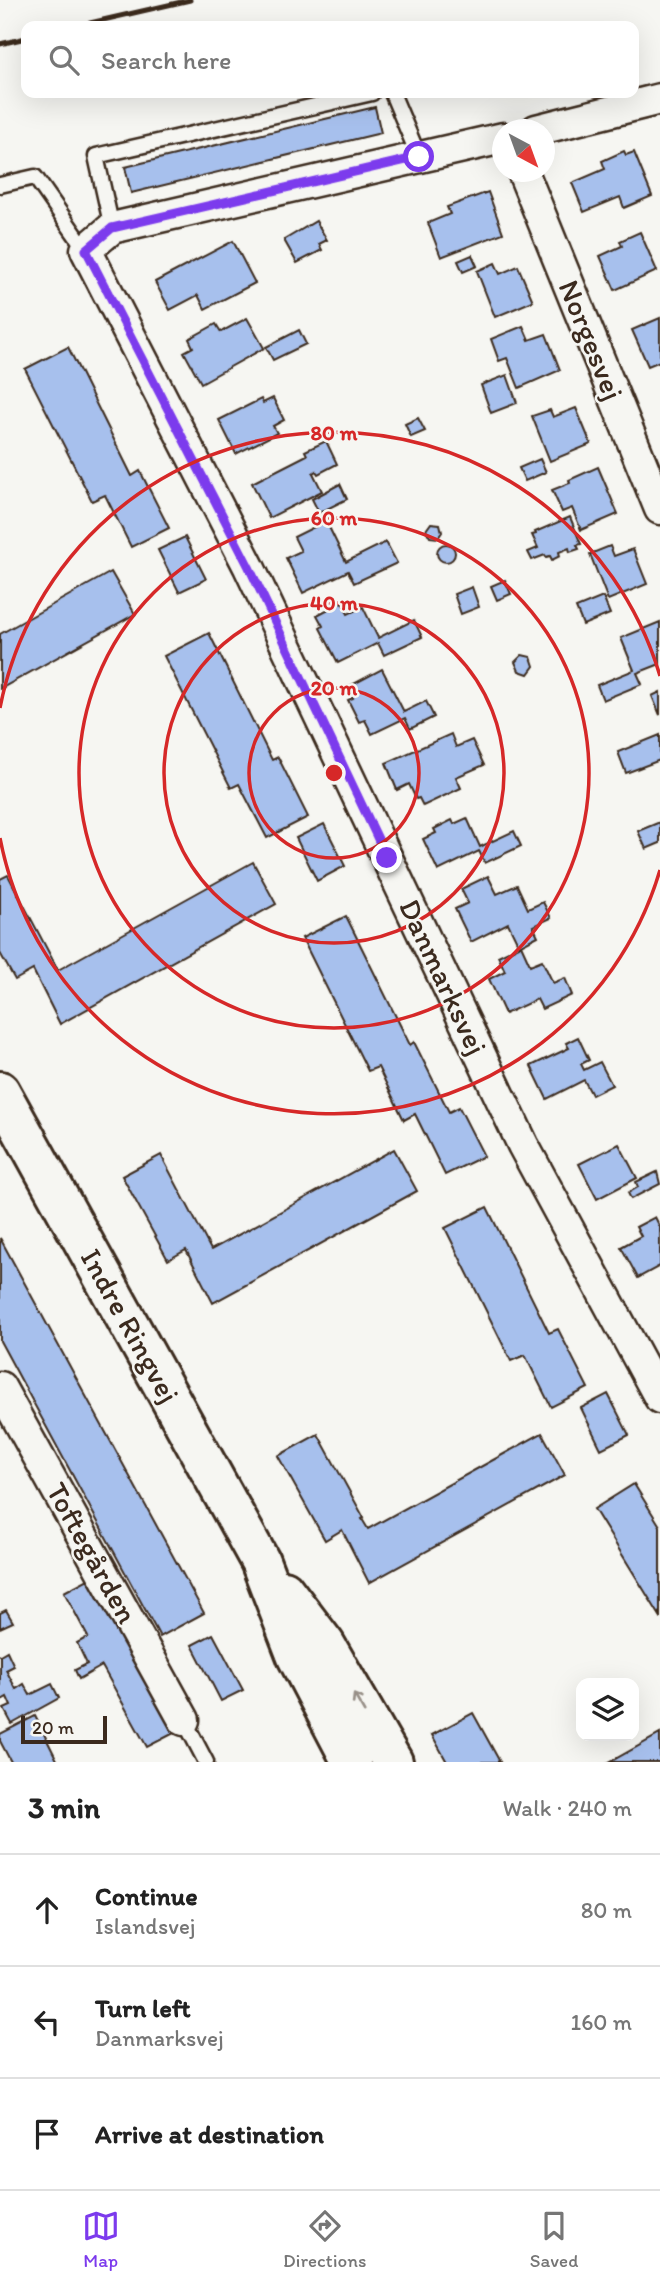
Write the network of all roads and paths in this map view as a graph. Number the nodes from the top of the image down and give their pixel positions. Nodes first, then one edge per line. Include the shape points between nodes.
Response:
1 (350, 98) edge
2 (394, 98) edge
3 (660, 99) edge
4 (555, 125) edge
5 (492, 140) edge
6 (419, 157) junction
7 (527, 182) edge
8 (0, 185) edge
9 (112, 228) junction
10 (86, 250) junction
11 (660, 509) edge
12 (0, 1091) edge
13 (0, 1387) edge
14 (660, 1398) edge
15 (260, 1561) junction
16 (184, 1720) joint
17 (206, 1762) edge
18 (352, 1762) edge
19 (393, 1762) edge

1 - 9 lane via 96,156
2 - 6 lane
3 - 4 street
5 - 6 street
6 - 9 street
7 - 11 street, Norgesvej
8 - 10 lane via 34,177
9 - 10 street
10 - 14 street, Danmarksvej via 249,567 523,1145
12 - 15 main road, Indre Ringvej
13 - 16 street, Toftegården
15 - 18 main road, Indre Ringvej via 297,1657
19 -> 15 main road, Indre Ringvej via 325,1644
16 - 17 lane

